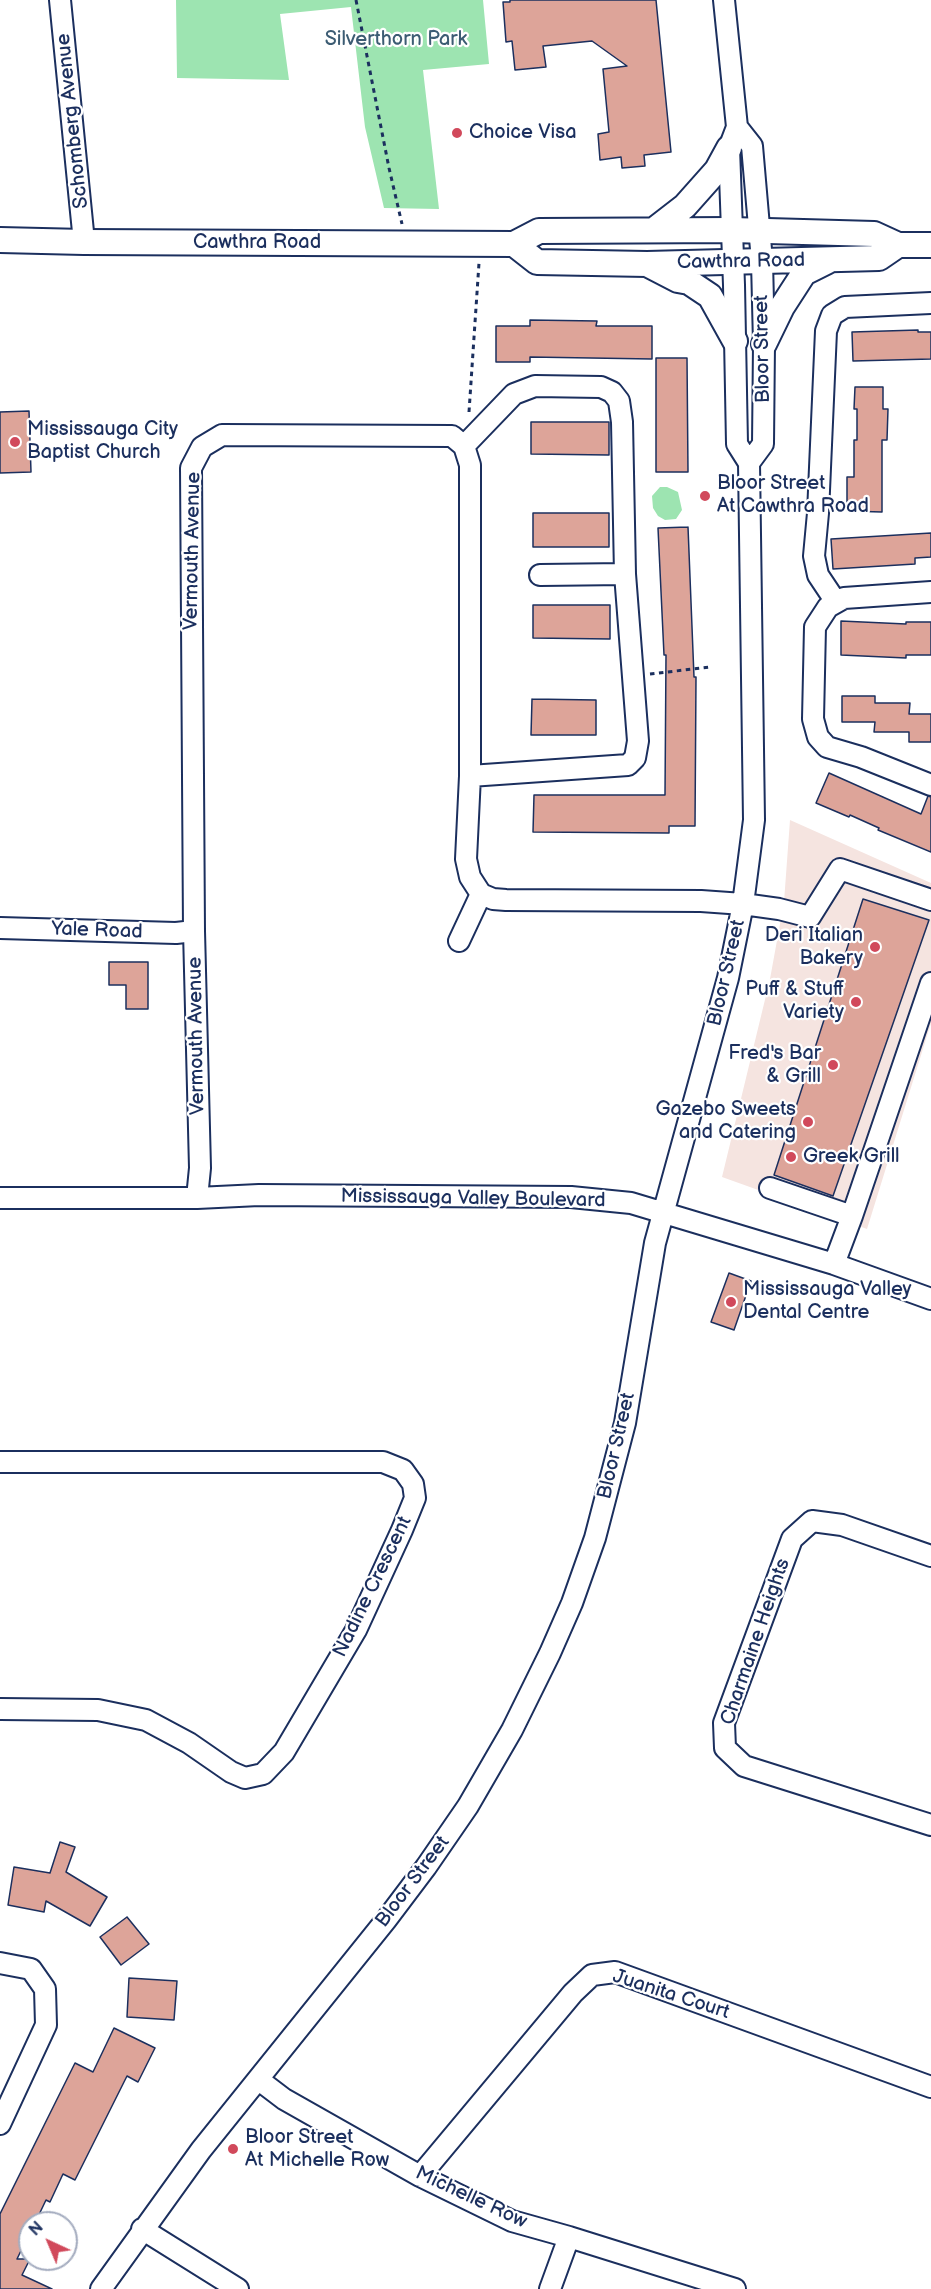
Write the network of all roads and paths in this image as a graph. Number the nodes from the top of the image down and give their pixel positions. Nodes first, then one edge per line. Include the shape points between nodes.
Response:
1 (60, 0) edge
2 (356, 0) edge
3 (724, 0) edge
4 (733, 137) junction
5 (654, 230) junction
6 (732, 230) junction
7 (760, 231) junction
8 (0, 240) edge
9 (84, 243) junction
10 (406, 243) junction
11 (478, 243) junction
12 (514, 244) junction
13 (898, 245) junction
14 (931, 245) edge
15 (829, 260) junction
16 (733, 261) junction
17 (762, 261) junction
18 (647, 264) junction
19 (931, 303) edge
20 (735, 341) junction
21 (764, 344) junction
22 (458, 441) junction
23 (749, 463) junction
24 (625, 574) junction
25 (540, 575) dead end
26 (931, 592) edge
27 (836, 602) junction
28 (711, 667) dead end
29 (633, 676) junction
30 (470, 776) junction
31 (931, 785) edge
32 (481, 894) junction
33 (931, 900) edge
34 (743, 904) junction
35 (0, 928) edge
36 (194, 931) junction
37 (459, 941) dead end
38 (931, 983) edge
39 (770, 1188) dead end
40 (0, 1198) edge
41 (197, 1198) junction
42 (664, 1212) junction
43 (852, 1216) junction
44 (834, 1264) junction
45 (931, 1299) edge
46 (0, 1462) edge
47 (931, 1556) edge
48 (0, 1709) edge
49 (931, 1825) edge
50 (0, 1963) edge
51 (259, 2080) junction
52 (931, 2087) edge
53 (0, 2124) edge
54 (420, 2176) junction
55 (142, 2229) junction
56 (569, 2237) junction
57 (236, 2288) edge
58 (101, 2289) edge
59 (550, 2289) edge
60 (735, 2289) edge

1 - 9 street, Schomberg Avenue
2 - 10 path
3 - 4 street, Bloor Street
4 - 5 main road via 717,170 685,206
4 - 6 street, Bloor Street
4 - 7 street, Bloor Street via 752,146
5 - 6 main road, Cawthra Road
5 - 12 main road, Cawthra Road via 539,231
6 - 7 main road, Cawthra Road
6 - 16 street, Bloor Street
7 - 13 main road, Cawthra Road via 874,234
7 - 17 street, Bloor Street
8 - 9 main road, Cawthra Road
9 - 10 main road, Cawthra Road
10 - 11 main road, Cawthra Road
11 - 12 main road, Cawthra Road
11 - 22 path via 470,411
12 - 18 main road, Cawthra Road via 537,262
13 - 14 main road, Cawthra Road
13 - 15 main road, Cawthra Road via 879,258
15 - 17 main road, Cawthra Road
15 - 21 main road via 804,273
16 - 17 main road, Cawthra Road
16 - 18 main road, Cawthra Road
16 - 20 street, Bloor Street
17 - 21 street, Bloor Street
18 - 20 main road via 710,296
19 - 27 street via 845,307 832,315 826,331 814,556 818,575
20 - 23 street, Bloor Street via 737,444
21 - 23 street, Bloor Street via 763,444
22 - 24 street via 514,394 535,386 601,387 612,392 619,401 622,422
22 - 30 street via 470,465
22 - 36 street, Vermouth Avenue via 222,435 202,447 191,468
23 - 34 street, Bloor Street via 754,820
24 - 25 street
24 - 29 street
26 - 27 street via 844,598
27 - 31 street via 815,627 813,719 818,736 827,747
28 - 29 path
29 - 30 street via 638,741 635,758 628,765
30 - 32 street via 466,860 470,877
32 - 34 street via 506,900
32 - 37 street
33 - 34 street via 840,869 810,917
34 - 42 street, Bloor Street via 729,978
35 - 36 street, Yale Road
36 - 41 street, Vermouth Avenue via 200,1168
38 - 43 street
39 - 43 street
40 - 41 street, Mississauga Valley Boulevard
41 - 42 street, Mississauga Valley Boulevard via 571,1197 631,1203
42 - 44 street, Mississauga Valley Boulevard
42 - 51 street, Bloor Street via 655,1243 625,1423 587,1563 550,1653 468,1806 413,1884
43 - 44 street
44 - 45 street, Mississauga Valley Boulevard
46 - 48 street, Nadine Crescent via 383,1462 403,1470 413,1484 415,1498 356,1630 284,1752 263,1774 245,1778 231,1772 146,1720 98,1710
47 - 49 street, Charmaine Heights via 842,1525 812,1521 792,1539 724,1723 725,1748 744,1766
50 - 53 street via 31,1970 45,1989 46,2025
51 - 54 street, Michelle Row via 284,2099
51 - 55 street, Bloor Street
52 - 54 street, Juanita Court via 615,1972 592,1975 573,1992
54 - 56 street, Michelle Row via 512,2221
55 - 57 street
55 - 58 street, Bloor Street
56 - 59 street
56 - 60 street, Michelle Row

